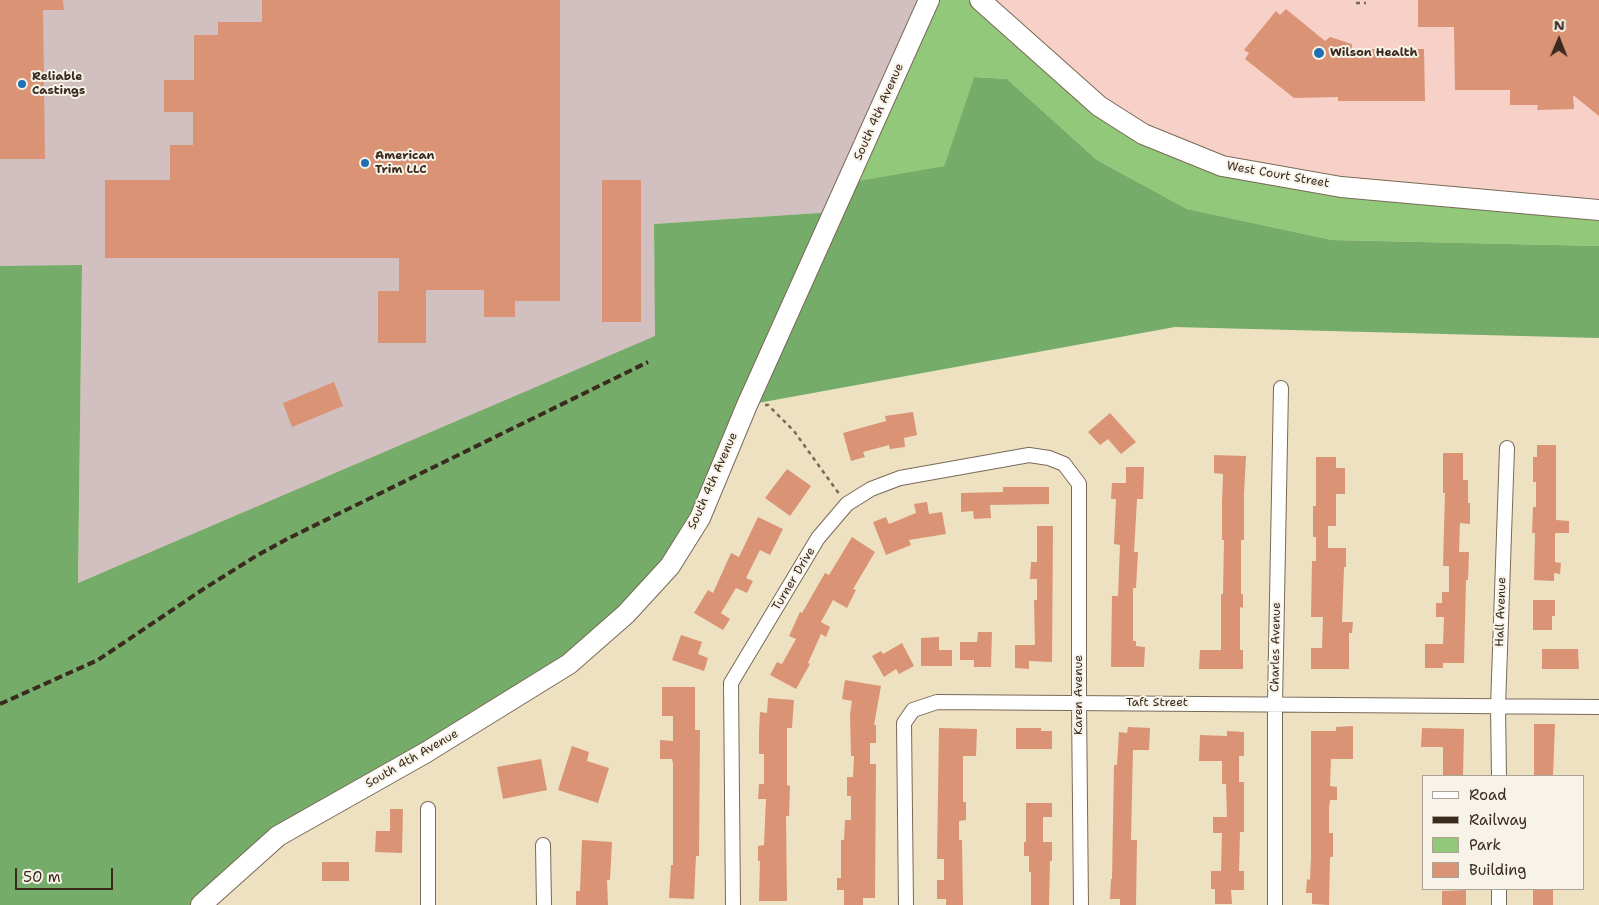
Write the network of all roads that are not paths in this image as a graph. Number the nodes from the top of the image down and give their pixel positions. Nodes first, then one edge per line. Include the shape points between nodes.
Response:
1 (929, 0) edge
2 (980, 0) edge
3 (1599, 210) edge
4 (1281, 388) dead end
5 (1507, 448) dead end
6 (1079, 484) joint
7 (1079, 703) junction
8 (1275, 704) junction
9 (1498, 707) junction
10 (1599, 708) edge
11 (1499, 775) edge
12 (428, 809) dead end
13 (543, 845) dead end
14 (1499, 890) edge
15 (201, 905) edge
16 (428, 905) edge
17 (544, 905) edge
18 (733, 905) edge
19 (906, 905) edge
20 (1081, 905) edge
21 (1274, 905) edge
22 (1499, 905) edge

1 - 15 street, South 4th Avenue via 747,405 700,518 670,566 626,614 569,664 425,753 278,836
2 - 3 street, West Court Street via 1099,106 1143,134 1222,166 1341,187
4 - 8 street, Charles Avenue
5 - 9 street, Hall Avenue
6 - 7 street, Karen Avenue
6 - 18 street, Turner Drive via 1064,464 1029,455 900,478 847,504 818,538 731,682
7 - 8 street, Taft Street
7 - 19 street, Taft Street via 937,702 913,710 904,723
7 - 20 street, Karen Avenue
8 - 9 street, Taft Street
8 - 21 street, Charles Avenue
9 - 10 street, Taft Street
9 - 11 street, Hall Avenue
12 - 16 street
13 - 17 street
14 - 22 street

